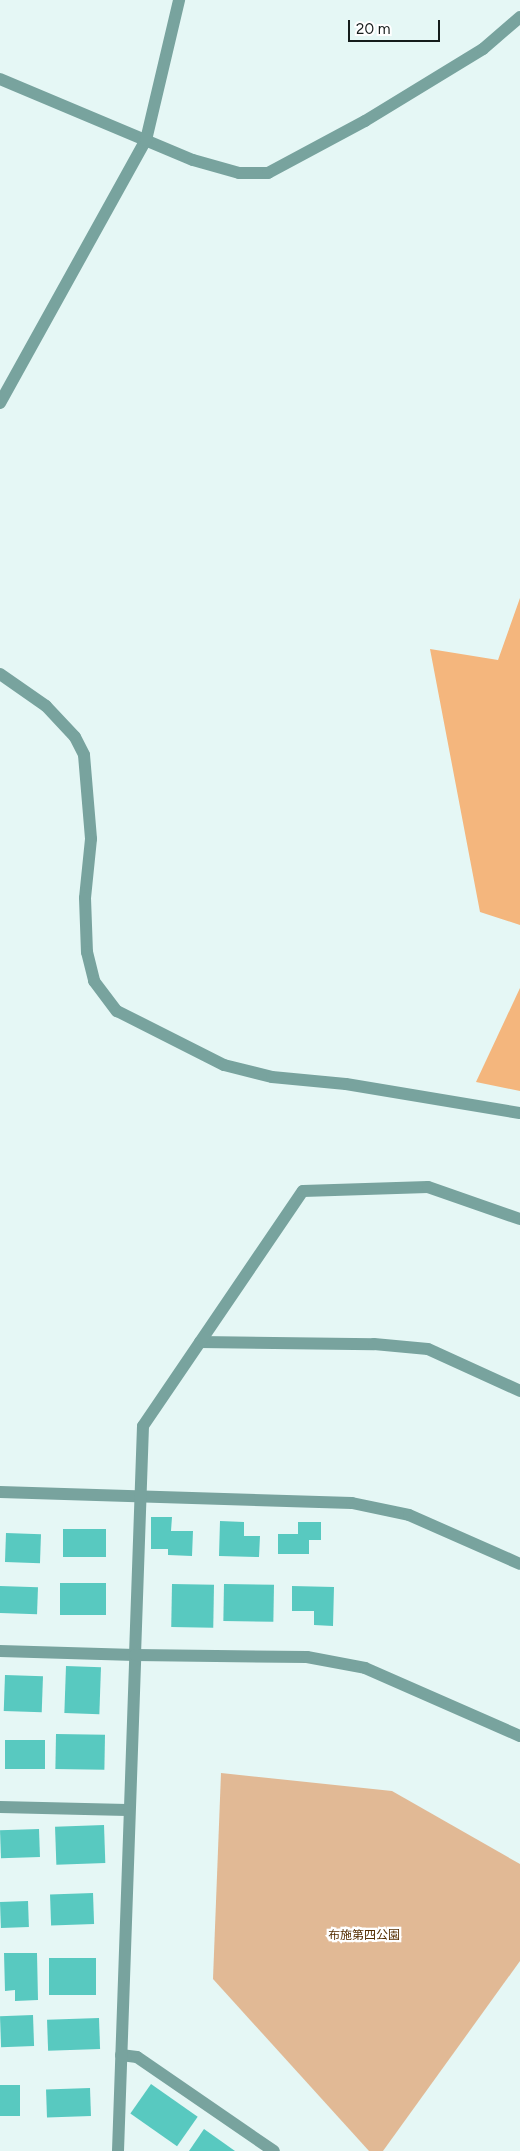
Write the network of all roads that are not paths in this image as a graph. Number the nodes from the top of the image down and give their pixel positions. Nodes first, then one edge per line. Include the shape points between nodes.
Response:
1 (178, 0) edge
2 (520, 16) edge
3 (0, 79) edge
4 (146, 140) junction
5 (0, 403) edge
6 (0, 674) edge
7 (520, 1113) edge
8 (520, 1219) edge
9 (200, 1342) junction
10 (520, 1391) edge
11 (0, 1492) edge
12 (139, 1496) junction
13 (520, 1564) edge
14 (0, 1651) edge
15 (134, 1655) junction
16 (520, 1736) edge
17 (0, 1807) edge
18 (127, 1810) junction
19 (121, 2055) junction
20 (118, 2151) edge
21 (274, 2151) edge

1 - 4 street
2 - 4 street via 483,49 365,121 268,173 239,173
3 - 4 street
4 - 5 street
6 - 7 street via 46,706 75,737 84,755 91,839 85,898 87,952 94,981 117,1011 173,1042 240,1069
8 - 9 street via 428,1187 303,1191
9 - 10 street via 374,1344 428,1349
9 - 12 street via 143,1426
11 - 12 street
12 - 13 street via 352,1503 409,1515
12 - 15 street
14 - 15 street
15 - 16 street via 307,1657 365,1668
15 - 18 street
17 - 18 street
18 - 19 street
19 - 20 street
19 - 21 street via 137,2057

